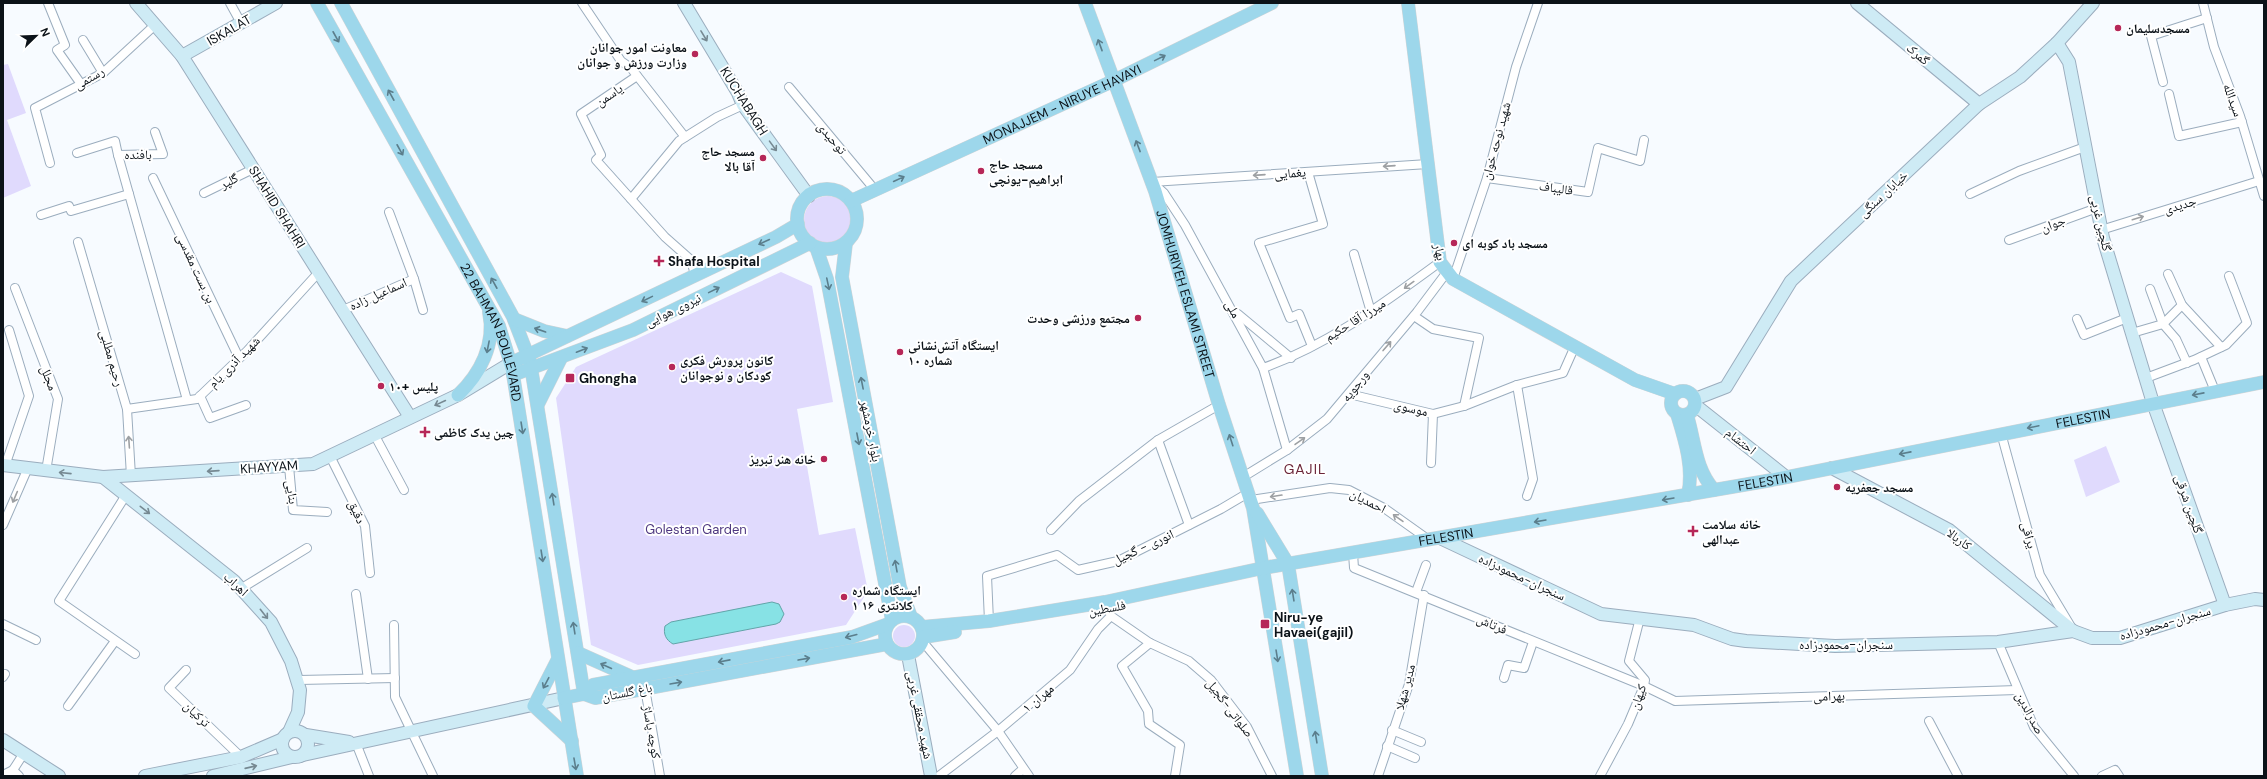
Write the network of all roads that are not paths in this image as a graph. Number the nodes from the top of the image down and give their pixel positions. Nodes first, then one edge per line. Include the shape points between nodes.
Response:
1 (48, 3) edge
2 (136, 3) edge
3 (230, 3) edge
4 (276, 3) edge
5 (317, 3) edge
6 (341, 3) edge
7 (582, 3) edge
8 (684, 3) edge
9 (1085, 3) edge
10 (1272, 3) edge
11 (1408, 3) edge
12 (1538, 3) edge
13 (1858, 3) edge
14 (2093, 3) edge
15 (2204, 3) edge
16 (2207, 18) junction
17 (241, 23) junction
18 (156, 25) junction
19 (83, 40) dead end
20 (2057, 43) junction
21 (182, 56) junction
22 (103, 73) junction
23 (637, 76) junction
24 (1113, 81) junction
25 (2164, 82) dead end
26 (81, 84) junction
27 (789, 87) dead end
28 (2169, 94) dead end
29 (1979, 104) junction
30 (743, 105) junction
31 (2242, 122) junction
32 (155, 132) dead end
33 (685, 137) junction
34 (1644, 140) dead end
35 (2085, 147) junction
36 (77, 153) dead end
37 (118, 155) junction
38 (50, 163) dead end
39 (1428, 164) junction
40 (253, 168) junction
41 (1308, 172) junction
42 (153, 178) dead end
43 (1487, 178) junction
44 (2259, 181) junction
45 (1152, 182) junction
46 (875, 190) junction
47 (204, 193) dead end
48 (129, 194) junction
49 (1970, 194) dead end
50 (809, 196) junction
51 (2264, 196) edge
52 (630, 199) junction
53 (851, 201) junction
54 (2097, 208) junction
55 (389, 212) dead end
56 (41, 215) dead end
57 (798, 224) junction
58 (2101, 230) junction
59 (2009, 240) dead end
60 (78, 242) dead end
61 (846, 243) junction
62 (813, 245) junction
63 (1354, 254) dead end
64 (1447, 271) junction
65 (319, 272) junction
66 (2168, 274) dead end
67 (695, 275) junction
68 (2229, 276) dead end
69 (414, 279) junction
70 (15, 288) dead end
71 (2150, 289) dead end
72 (2182, 305) junction
73 (489, 308) junction
74 (343, 310) junction
75 (423, 310) dead end
76 (1234, 311) junction
77 (1371, 312) junction
78 (1414, 316) junction
79 (2127, 318) junction
80 (514, 319) junction
81 (2077, 319) dead end
82 (2164, 324) junction
83 (9, 330) dead end
84 (2132, 333) junction
85 (567, 336) junction
86 (1312, 346) junction
87 (1575, 346) junction
88 (2221, 347) junction
89 (528, 354) junction
90 (2201, 357) junction
91 (239, 358) junction
92 (561, 358) junction
93 (1291, 358) junction
94 (2187, 363) junction
95 (533, 368) junction
96 (1263, 368) junction
97 (512, 369) junction
98 (2146, 378) junction
99 (2264, 382) edge
100 (1517, 385) junction
101 (2215, 391) junction
102 (1348, 394) junction
103 (458, 395) junction
104 (200, 396) junction
105 (186, 400) junction
106 (2153, 403) junction
107 (538, 404) junction
108 (246, 405) dead end
109 (1219, 405) junction
110 (1464, 406) junction
111 (1683, 406) junction
112 (127, 409) junction
113 (1433, 414) junction
114 (410, 417) junction
115 (2001, 433) junction
116 (374, 434) junction
117 (1158, 440) junction
118 (1288, 450) junction
119 (330, 456) junction
120 (1431, 462) dead end
121 (4, 466) edge
122 (289, 466) junction
123 (1832, 468) junction
124 (27, 470) junction
125 (878, 470) junction
126 (46, 472) junction
127 (864, 473) junction
128 (131, 476) junction
129 (103, 477) junction
130 (1243, 477) junction
131 (1786, 477) junction
132 (404, 490) dead end
133 (1714, 490) junction
134 (126, 495) junction
135 (1688, 495) junction
136 (1528, 496) dead end
137 (1251, 500) junction
138 (328, 512) dead end
139 (1188, 525) junction
140 (3, 526) edge
141 (1051, 530) dead end
142 (1435, 539) junction
143 (307, 548) dead end
144 (1353, 553) junction
145 (1426, 565) dead end
146 (1289, 568) junction
147 (1264, 572) junction
148 (370, 573) dead end
149 (242, 588) junction
150 (1416, 592) junction
151 (356, 594) dead end
152 (1424, 595) junction
153 (2264, 600) edge
154 (2224, 606) junction
155 (1108, 609) junction
156 (911, 617) junction
157 (1640, 618) junction
158 (989, 621) junction
159 (890, 622) junction
160 (3, 624) edge
161 (394, 625) dead end
162 (2073, 630) junction
163 (923, 635) junction
164 (36, 640) dead end
165 (116, 641) junction
166 (1150, 642) junction
167 (1533, 642) junction
168 (1998, 642) junction
169 (887, 644) junction
170 (135, 654) dead end
171 (578, 654) junction
172 (908, 655) junction
173 (558, 659) junction
174 (186, 670) dead end
175 (368, 678) junction
176 (395, 678) junction
177 (634, 678) junction
178 (1504, 678) dead end
179 (298, 680) junction
180 (1644, 686) junction
181 (645, 688) junction
182 (2017, 690) junction
183 (584, 694) junction
184 (564, 698) junction
185 (68, 706) dead end
186 (534, 706) junction
187 (1929, 721) dead end
188 (1392, 730) junction
189 (998, 731) junction
190 (410, 732) junction
191 (286, 735) junction
192 (306, 735) junction
193 (3, 740) edge
194 (572, 741) junction
195 (1421, 742) dead end
196 (356, 743) junction
197 (1388, 746) junction
198 (24, 753) junction
199 (298, 756) junction
200 (242, 757) junction
201 (1415, 758) dead end
202 (13, 770) junction
203 (1023, 770) junction
204 (203, 771) edge
205 (3, 775) edge
206 (19, 776) edge
207 (59, 776) edge
208 (145, 776) edge
209 (213, 776) edge
210 (369, 776) edge
211 (433, 776) edge
212 (578, 776) edge
213 (660, 776) edge
214 (931, 776) edge
215 (939, 776) edge
216 (1015, 776) edge
217 (1029, 776) edge
218 (1175, 776) edge
219 (1272, 776) edge
220 (1297, 776) edge
221 (1322, 776) edge
222 (1378, 776) edge
223 (1600, 776) edge
224 (1958, 776) edge
225 (2074, 776) edge
226 (2102, 776) edge
227 (2119, 776) edge

1 - 26 street via 64,45 57,50
2 - 18 street, SHAHID SHAHRI
3 - 17 street
4 - 17 street, ISKALAT
5 -> 73 main road, 22 BAHMAN BOULEVARD
80 -> 6 main road, 22 BAHMAN BOULEVARD
7 - 23 street via 621,61
8 -> 30 street, KUCHABAGH
24 -> 9 main road, JOMHURIYEH ESLAMI STREET
24 -> 10 main road, MONAJJEM - NIRUYE HAVAYI
11 - 39 main road, بهار
12 - 43 street, شهید نوحه خوان via 1516,67
13 - 29 street, گمرک
14 - 20 street, خیابان سنگی
15 - 16 street, سیدالله
16 - 25 street via 2151,36
16 - 31 street, سیدالله via 2214,47
17 - 21 street, ISKALAT
18 - 21 street, SHAHID SHAHRI
18 - 22 street, رستمی
19 - 22 street
20 - 29 street, خیابان سنگی via 2020,77
20 - 35 street, گلچین غربی via 2069,62
21 - 40 street, SHAHID SHAHRI
22 - 26 street, رستمی
23 - 33 street
23 - 52 street, یاسمن via 580,114 601,155 596,160
45 -> 24 main road, JOMHURIYEH ESLAMI STREET
46 -> 24 main road, MONAJJEM - NIRUYE HAVAYI
26 - 38 street, رستمی via 35,108
27 - 46 street, توحیدی
28 - 31 street via 2180,136
29 - 111 street, خیابان سنگی via 1791,281 1726,387
30 - 33 street via 717,117
30 -> 50 street, KUCHABAGH
31 - 44 street, سیدالله
32 - 37 street, بافنده via 163,154
33 - 52 street
34 - 43 street, قالیباف via 1640,161 1598,148 1588,192
35 - 49 street via 2019,171
35 - 54 street, گلچین غربی
36 - 37 street, بافنده via 115,141
37 - 48 street
39 -> 41 street, یغمایی
39 - 64 main road, بهار
40 - 47 street, گلپر
40 - 65 street, SHAHID SHAHRI
41 -> 45 street, یغمایی
41 - 86 street via 1323,224 1259,243 1290,318 1298,314
42 - 91 street, بن بست مقدسی
43 - 64 street, شهید نوحه خوان
44 - 51 street, سیدالله
58 -> 44 street, جدیدی
45 - 76 street, ملی via 1164,193 1185,225
45 - 109 main road, JOMHURIYEH ESLAMI STREET
46 - 53 main road, MONAJJEM - NIRUYE HAVAYI
48 - 56 street via 71,211 69,206
48 - 105 street
50 - 53 main road via 816,192 831,190
50 - 57 main road via 800,208
52 - 67 street via 665,237 691,260
53 - 61 main road via 857,215 857,223
54 - 58 street, گلچین غربی
54 - 59 street, جوان
55 - 69 street, اسماعیل زاده
57 - 62 main road via 800,231
57 -> 67 main road, نیروی هوایی
58 - 79 street, گلچین غربی
60 - 112 street, رحیم مطلبی
61 - 62 main road via 832,249
125 -> 61 main road, بلوار خرمشهر via 842,277
92 -> 62 main road, نیروی هوایی via 633,330
62 -> 127 main road, بلوار خرمشهر via 827,279
63 - 77 street
64 -> 77 street, میرزا آقا حکیم
64 - 78 street, ورجویه
64 - 87 main road
65 - 74 street, SHAHID SHAHRI
65 - 91 street, شهید آذری یام
66 - 72 street
67 -> 85 main road, نیروی هوایی
68 - 88 street via 2247,323
69 - 74 street, اسماعیل زاده
69 - 75 street, اسماعیل زاده
70 - 126 street, مجلل via 58,399
71 - 82 street
72 - 82 street
72 - 88 street
73 - 97 main road, 22 BAHMAN BOULEVARD via 499,326
73 -> 103 main road via 490,328 486,353 469,384
74 - 114 street, SHAHID SHAHRI
76 - 93 street
76 - 96 street, ملی
77 - 86 street, میرزا آقا حکیم
102 -> 78 street, ورجویه
78 - 110 street via 1433,329 1479,338
79 - 81 street via 2084,335
79 - 84 street, گلچین غربی
85 -> 80 main road via 544,331
80 - 89 main road, 22 BAHMAN BOULEVARD
82 - 84 street
82 - 94 street via 2176,339
83 - 121 street via 29,396
84 - 98 street, گلچین غربی
85 - 89 main road, نیروی هوایی
86 - 93 street, میرزا آقا حکیم
87 - 100 street, موسوی via 1563,374
87 - 111 main road
88 - 90 street
89 - 95 main road, 22 BAHMAN BOULEVARD
89 - 97 main road, نیروی هوایی
90 - 94 street
90 - 101 street
91 - 104 street, شهید آذری یام
92 - 95 main road, نیروی هوایی
92 - 107 main road
93 - 96 street, میرزا آقا حکیم
94 - 98 street
95 - 97 main road, نیروی هوایی
95 - 107 main road, 22 BAHMAN BOULEVARD
96 - 118 street, ملی
97 - 103 street, KHAYYAM
97 -> 173 main road, 22 BAHMAN BOULEVARD
98 - 106 street, گلچین غربی
99 - 101 main road, FELESTIN
100 - 110 street, موسوی
100 - 136 street via 1533,479
101 -> 106 main road, FELESTIN
102 - 113 street, موسوی
118 -> 102 street, ورجویه via 1327,419
103 -> 114 street, KHAYYAM
104 - 105 street, شهید آذری یام via 197,399
104 - 108 street via 210,418
105 - 112 street, شهید آذری یام
106 -> 115 main road, FELESTIN
106 - 154 street, گلچین شرقی
171 -> 107 main road, 22 BAHMAN BOULEVARD
109 - 117 street
130 -> 109 main road, JOMHURIYEH ESLAMI STREET
110 - 113 street, موسوی
111 - 131 street, احتشام
111 - 133 main road via 1693,435 1698,463
111 - 135 main road via 1691,481
128 -> 112 street, رحیم مطلبی
113 - 120 street
114 - 116 street, KHAYYAM
115 -> 123 main road, FELESTIN
115 - 162 street, یراقی via 2040,575
116 - 119 street, KHAYYAM
116 - 132 street
117 - 139 street
117 - 141 street via 1079,501
118 - 130 street, ورجویه
119 - 122 street, KHAYYAM via 313,464
119 - 148 street, دقیق via 364,526
121 - 124 street, KHAYYAM
122 -> 128 street, KHAYYAM
122 - 138 street, بنایی via 293,510
123 - 131 main road, FELESTIN
123 - 162 street, کاربالا via 1948,530
124 - 126 street, KHAYYAM
124 -> 140 street
125 - 127 main road
156 -> 125 main road, بلوار خرمشهر via 900,587
129 -> 126 street, KHAYYAM
127 - 159 main road, بلوار خرمشهر
128 - 129 street, KHAYYAM
129 - 134 street, اهراب
130 - 137 main road, JOMHURIYEH ESLAMI STREET
131 - 133 main road, FELESTIN
133 - 135 main road, FELESTIN
134 -> 149 street, اهراب
134 - 165 street via 59,601
135 -> 142 main road, FELESTIN
137 - 139 street, انوری - گجیل
142 -> 137 street, احمدیان via 1349,490 1330,488
137 - 146 main road, JOMHURIYEH ESLAMI STREET
137 - 147 main road, JOMHURIYEH ESLAMI STREET
139 - 158 street, انوری - گجیل via 1118,561 1078,570 1057,556 987,576
142 - 144 main road, FELESTIN
142 - 157 street, سنجران-محمودزاده via 1601,614
143 - 149 street
144 - 146 main road, FELESTIN
144 - 150 street, فرتاش via 1354,568
145 - 150 street
146 - 147 main road, FELESTIN
221 -> 146 main road, JOMHURIYEH ESLAMI STREET
147 - 155 main road, فلسطین
147 -> 220 main road, JOMHURIYEH ESLAMI STREET
149 -> 179 street, اهراب via 271,622
150 - 152 street, فرتاش
151 - 175 street
152 - 167 street, فرتاش
152 - 188 street, مدیر شهلا via 1408,684
153 - 154 street, سنجران-محمودزاده via 2255,599
154 - 162 street, سنجران-محمودزاده via 2120,638 2092,638
155 - 158 main road, فلسطین
155 - 163 main road, فلسطین
155 - 166 street, صلواتی-گجیل
155 - 189 street, مهران ۱ via 1098,629 1070,670
156 - 159 main road via 901,616
156 - 163 main road
157 - 168 street, سنجران-محمودزاده via 1694,625 1732,639 1746,641 1836,646
157 - 180 street, کیهان via 1628,661 1645,680
158 - 163 main road, فلسطین
159 - 169 main road via 885,634
159 -> 177 main road, باغ گلستان via 852,637
160 - 164 street
161 - 176 street
162 - 168 street, سنجران-محمودزاده
163 - 172 main road via 917,650
163 - 189 street
165 - 170 street
165 - 185 street
166 - 218 street via 1122,666 1148,711 1149,724 1180,745
166 - 219 street, صلواتی-گجیل via 1189,661 1211,680 1247,727
167 - 178 street via 1524,668 1508,665
167 - 180 street, فرتاش
168 - 182 street, صدرالدین
169 - 172 main road via 898,654
181 -> 169 main road, باغ گلستان
177 -> 171 main road
171 - 183 main road, 22 BAHMAN BOULEVARD
172 - 214 street, شهید محققی غربی
173 - 184 main road, 22 BAHMAN BOULEVARD
173 -> 186 main road
174 - 200 street, ترکیان via 169,688
175 - 176 street
175 - 179 street
176 - 190 street via 395,697
177 - 183 main road, باغ گلستان via 593,685
179 - 191 street, اهراب via 298,712
180 - 182 street, بهرامی via 1675,701
180 - 223 street, کیهان via 1628,724
181 - 183 main road, باغ گلستان via 596,698
181 - 213 street, کوچه پاساژ
182 - 225 street, صدرالدین via 2034,728
183 - 184 main road
184 - 186 street
184 - 194 main road, 22 BAHMAN BOULEVARD
186 - 190 street
186 - 194 main road
187 - 224 street
188 - 195 street
188 - 197 street, مدیر شهلا
189 - 203 street
189 - 215 street, مهران ۱
190 - 196 street
190 - 211 street
191 - 192 street via 298,731
191 - 199 street via 283,750
191 - 200 street
192 - 196 street
192 - 199 street via 308,748
193 - 198 street
194 -> 212 main road, 22 BAHMAN BOULEVARD
196 - 199 street
196 - 210 street
197 - 201 street
197 - 222 street, مدیر شهلا
198 - 202 street
198 - 207 street
209 -> 199 street
200 - 204 street
202 - 205 street
202 - 206 street
203 - 216 street
203 - 217 street
204 - 208 street
226 - 227 street via 2116,770

